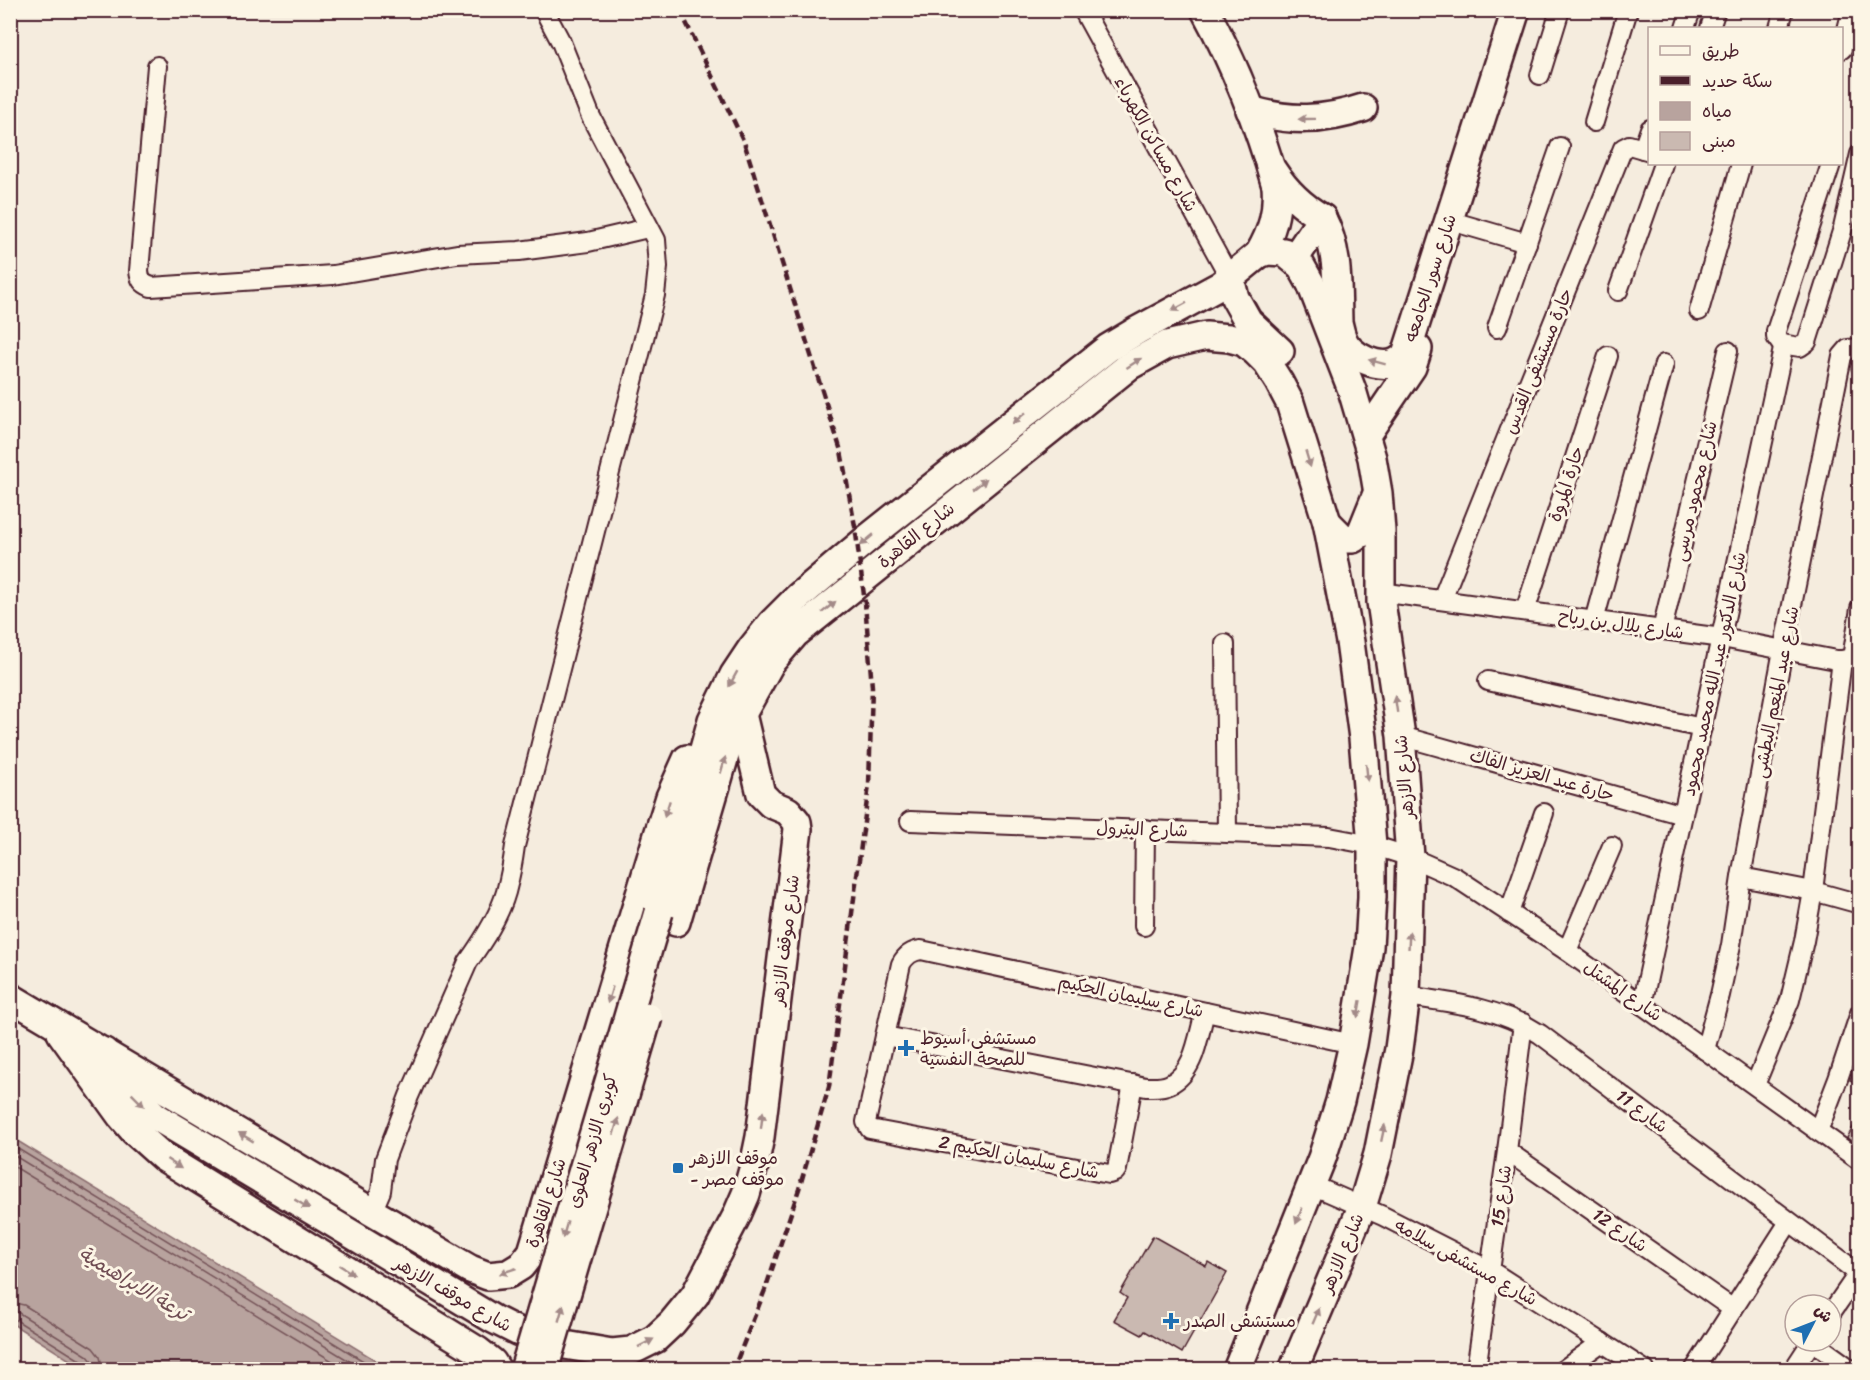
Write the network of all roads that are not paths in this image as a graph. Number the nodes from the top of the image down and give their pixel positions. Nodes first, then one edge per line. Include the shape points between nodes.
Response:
1 (543, 10) edge
2 (1083, 10) edge
3 (1205, 10) edge
4 (1516, 10) edge
5 (1526, 10) edge
6 (1560, 10) edge
7 (1628, 10) edge
8 (1691, 10) edge
9 (1716, 10) edge
10 (1784, 10) edge
11 (1852, 10) edge
12 (1685, 27) edge
13 (1710, 27) edge
14 (1779, 27) edge
15 (1843, 45) edge
16 (157, 66) dead end
17 (1540, 75) dead end
18 (1363, 108) dead end
19 (1250, 110) junction
20 (1594, 122) dead end
21 (1560, 147) dead end
22 (1646, 150) edge
23 (1860, 154) edge
24 (1663, 165) edge
25 (1741, 165) edge
26 (1831, 165) edge
27 (1270, 168) junction
28 (1857, 181) edge
29 (1322, 218) junction
30 (1458, 223) junction
31 (648, 228) junction
32 (1527, 243) junction
33 (1259, 254) junction
34 (1294, 259) junction
35 (1230, 278) junction
36 (1618, 291) dead end
37 (1700, 311) dead end
38 (1497, 328) dead end
39 (1784, 344) junction
40 (1860, 348) edge
41 (1728, 351) dead end
42 (1608, 356) dead end
43 (1664, 364) dead end
44 (1290, 403) junction
45 (1366, 435) junction
46 (1378, 493) junction
47 (1327, 522) junction
48 (1380, 592) junction
49 (1442, 599) junction
50 (1860, 609) edge
51 (1525, 611) junction
52 (1594, 621) junction
53 (1347, 622) junction
54 (1662, 630) junction
55 (1722, 638) junction
56 (1225, 644) dead end
57 (1784, 650) junction
58 (1851, 658) edge
59 (1488, 681) dead end
60 (742, 714) junction
61 (712, 720) junction
62 (1702, 728) junction
63 (1401, 736) junction
64 (1544, 813) dead end
65 (1683, 815) junction
66 (910, 820) dead end
67 (1145, 829) junction
68 (1227, 832) junction
69 (1372, 845) junction
70 (1612, 846) dead end
71 (1410, 857) junction
72 (1741, 877) junction
73 (1812, 891) junction
74 (1860, 903) edge
75 (1509, 913) junction
76 (667, 917) junction
77 (1144, 926) dead end
78 (1567, 951) junction
79 (1406, 996) junction
80 (10, 997) edge
81 (1642, 1005) junction
82 (1205, 1012) junction
83 (1860, 1013) edge
84 (1523, 1023) junction
85 (55, 1025) junction
86 (885, 1036) junction
87 (1353, 1044) junction
88 (1705, 1050) junction
89 (104, 1053) junction
90 (1133, 1084) junction
91 (1755, 1085) junction
92 (1818, 1131) junction
93 (1507, 1150) junction
94 (1860, 1161) edge
95 (1311, 1185) junction
96 (1362, 1206) junction
97 (372, 1212) junction
98 (1789, 1222) junction
99 (1491, 1271) junction
100 (1859, 1272) edge
101 (1843, 1295) edge
102 (1733, 1309) junction
103 (1602, 1342) junction
104 (1804, 1353) edge
105 (1829, 1353) edge
106 (538, 1369) edge
107 (497, 1370) edge
108 (599, 1370) edge
109 (1237, 1370) edge
110 (1293, 1370) edge
111 (1476, 1370) edge
112 (1563, 1370) edge
113 (1645, 1370) edge
114 (1694, 1370) edge
115 (1793, 1370) edge
116 (1852, 1370) edge

1 - 31 street via 561,42 591,117
2 - 35 street, شارع مساكن الكهرباء
3 - 19 main road
4 -> 29 main road, شارع سور الجامعه via 1406,354 1399,362 1386,365 1358,357 1346,345 1338,322 1333,242
5 - 30 main road, شارع سور الجامعه
6 - 17 street
7 - 20 street
8 - 12 street
9 - 13 street
10 - 14 street
11 - 15 street
16 - 31 street via 139,270 140,279 151,287 333,275 457,254 588,242
18 -> 19 main road via 1313,120 1280,118
19 - 27 main road
21 - 32 street
22 - 49 street, حارة مستشفى القدس via 1629,145 1623,148
23 - 28 street
24 - 36 street
25 - 37 street
26 - 39 street via 1776,331 1778,340
27 - 29 main road via 1296,200
27 - 33 main road via 1276,186 1276,213
28 - 39 street via 1808,342 1800,347
29 - 34 main road
30 - 32 street
30 - 45 main road, شارع سور الجامعه via 1412,367
31 - 97 street via 656,240 655,295 506,893 468,962 409,1096 385,1159 381,1191
32 - 38 street
33 - 34 main road via 1284,252
33 - 35 main road
34 - 45 main road, شارع الازهر via 1311,284
35 - 44 main road via 1235,298 1248,321 1279,349 1288,364 1292,383
35 -> 61 main road, شارع القاهرة via 1138,330 1080,369 868,538 772,623 735,675
39 - 55 street, شارع الدكتور عبد الله محمد محمود
40 - 57 street, شارع عبد المنعم البطشى via 1848,349 1842,356
41 - 54 street, شارع محمود مرسى
42 - 51 street, حارة المروة
43 - 52 street
44 -> 47 main road, شارع الازهر
60 -> 44 main road, شارع القاهرة via 771,662 795,634 1095,392 1150,353 1206,336 1244,342 1267,363
45 - 46 main road, شارع الازهر
46 - 47 main road via 1361,533 1353,539 1344,539
46 - 48 main road, شارع الازهر
47 - 53 main road, شارع الازهر
48 - 49 street, شارع بلال بن رباح
48 - 53 main road via 1370,585 1362,588
63 -> 48 main road, شارع الازهر
49 - 51 street, شارع بلال بن رباح
50 - 58 street
51 - 52 street, شارع بلال بن رباح
52 - 54 street, شارع بلال بن رباح
53 -> 69 main road, شارع الازهر via 1364,738
54 - 55 street, شارع بلال بن رباح
55 - 57 street, شارع بلال بن رباح
55 - 62 street, شارع الدكتور عبد الله محمد محمود
56 - 68 street
57 - 58 street, شارع بلال بن رباح
57 - 72 street, شارع عبد المنعم البطشى
58 - 73 street
59 - 62 street
76 -> 60 main road, شارع القاهرة
89 -> 60 main road, شارع موقف الازهر via 127,1088 155,1116 492,1319 519,1332 612,1353 631,1351 655,1339 695,1295 717,1255 746,1194 742,1172 760,1137 770,972 798,829 788,811 771,804 761,794
61 - 76 main road, شارع القاهرة
61 -> 97 main road, شارع القاهرة via 687,758 670,797 532,1252 508,1274 488,1276
62 - 65 street, شارع الدكتور عبد الله محمد محمود
63 - 65 street, حارة عبد العزيز الفاك
63 - 71 main road, شارع الازهر
64 - 75 street
65 - 81 street, شارع الدكتور عبد الله محمد محمود
66 - 67 street, شارع البترول
67 - 68 street, شارع البترول
67 - 77 street
68 - 69 street, شارع البترول via 1329,837
69 - 71 street, شارع المشتل
69 -> 87 main road, شارع الازهر via 1369,947
70 - 78 street
71 - 75 street, شارع المشتل via 1455,877
79 -> 71 main road, شارع الازهر
72 - 73 street
72 - 88 street, شارع عبد المنعم البطشى via 1731,945
73 - 74 street
73 - 91 street via 1790,1000
75 - 78 street, شارع المشتل
76 - 106 main road, كوبرى الازهر العلوى, bridge
78 - 81 street, شارع المشتل
79 - 84 street, شارع 11 via 1466,1004
96 -> 79 main road, شارع الازهر via 1389,1102
80 - 85 main road, شارع القاهرة
81 - 88 street, شارع المشتل
82 - 86 street, شارع سليمان الحكيم via 921,950 910,953 901,964
82 - 87 street, شارع سليمان الحكيم
82 - 90 street via 1192,1058 1183,1074 1161,1087
83 - 92 street
84 - 93 street, شارع 15
84 - 98 street, شارع 11
85 - 89 main road, شارع القاهرة
85 -> 107 main road via 121,1116 163,1157 478,1351
86 - 90 street
86 - 90 street, شارع سليمان الحكيم 2 via 866,1122 870,1129 1109,1174 1117,1168
87 - 95 main road, شارع الازهر via 1336,1112
88 - 91 street, شارع المشتل
97 -> 89 main road, شارع القاهرة
91 - 92 street, شارع المشتل
92 - 94 street, شارع المشتل
93 - 99 street, شارع 15
93 - 102 street, شارع 12
95 - 96 street, شارع مستشفى سلامه
95 -> 109 main road, شارع الازهر
96 - 99 street, شارع مستشفى سلامه
110 -> 96 main road, شارع الازهر
98 - 100 street, شارع 11
98 - 102 street
99 - 103 street, شارع مستشفى سلامه
99 - 111 street, شارع 15
100 - 101 street
102 - 114 street
103 - 112 street
103 - 113 street, شارع مستشفى سلامه
104 - 115 street
105 - 116 street
106 - 108 main road via 584,1364

